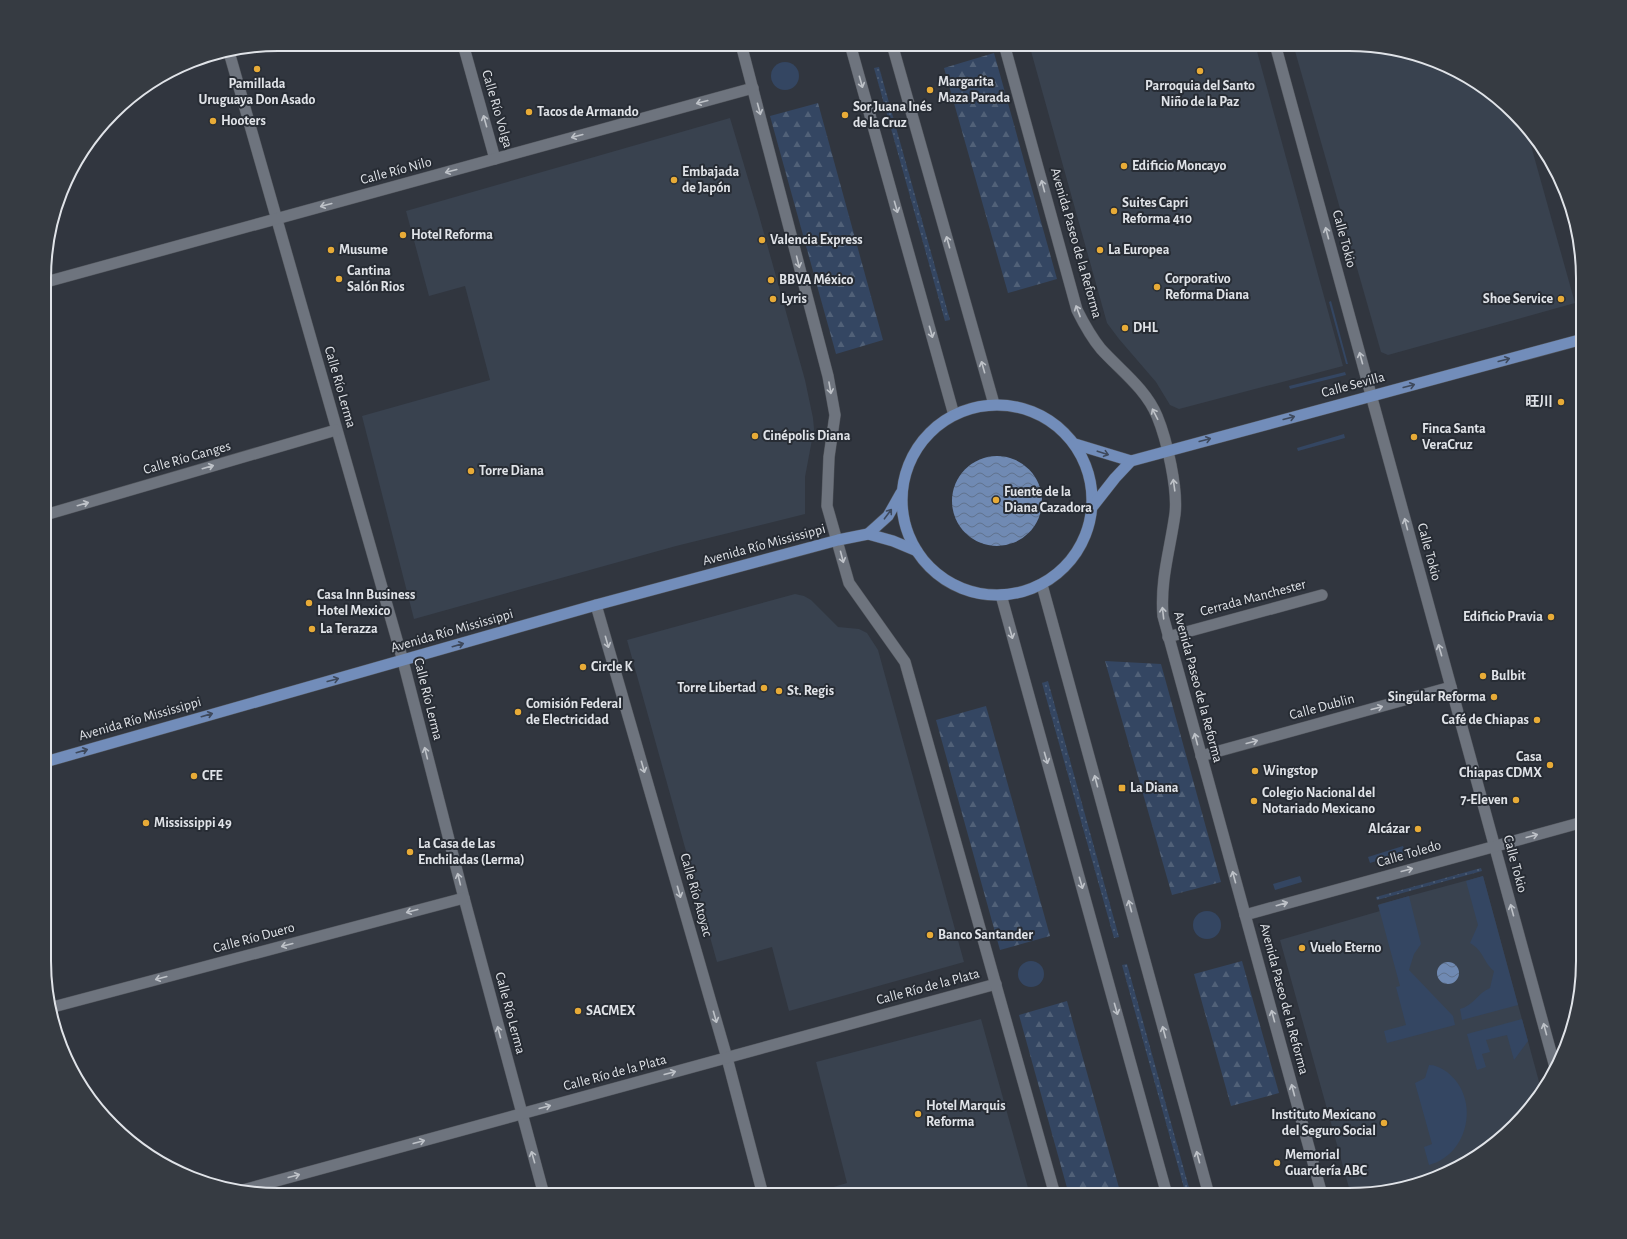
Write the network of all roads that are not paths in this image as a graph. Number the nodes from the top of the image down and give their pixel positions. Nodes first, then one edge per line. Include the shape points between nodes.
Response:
1 (465, 51) edge
2 (743, 51) edge
3 (852, 51) edge
4 (894, 51) edge
5 (1006, 51) edge
6 (1277, 51) edge
7 (230, 56) edge
8 (753, 88) junction
9 (495, 159) junction
10 (276, 219) junction
11 (51, 281) edge
12 (1576, 341) edge
13 (1371, 396) junction
14 (994, 404) junction
15 (954, 415) junction
16 (336, 430) junction
17 (1075, 444) junction
18 (1167, 451) junction
19 (1131, 461) junction
20 (903, 490) junction
21 (1093, 506) junction
22 (51, 514) edge
23 (868, 534) junction
24 (838, 540) junction
25 (917, 551) junction
26 (1042, 585) junction
27 (1001, 595) junction
28 (1322, 595) dead end
29 (596, 605) junction
30 (1168, 637) junction
31 (403, 661) junction
32 (1451, 687) junction
33 (1201, 756) junction
34 (51, 760) edge
35 (1576, 824) edge
36 (1494, 846) junction
37 (464, 898) junction
38 (1245, 915) junction
39 (996, 984) junction
40 (55, 1006) edge
41 (727, 1058) junction
42 (1553, 1061) edge
43 (521, 1114) junction
44 (255, 1187) edge
45 (542, 1188) edge
46 (761, 1188) edge
47 (1053, 1188) edge
48 (1166, 1188) edge
49 (1207, 1188) edge
50 (1320, 1188) edge

9 -> 1 street, Calle Río Volga
2 - 8 street
3 -> 15 street
14 -> 4 street
18 -> 5 street, Avenida Paseo de la Reforma via 1157,416 1144,395 1101,349 1085,328 1077,310
13 -> 6 street, Calle Tokio
7 - 10 street, Calle Río Lerma
8 -> 9 street, Calle Río Nilo
8 -> 24 street via 828,376 835,415 829,457 827,506
9 -> 10 street, Calle Río Nilo
10 - 11 street, Calle Río Nilo
10 - 16 street, Calle Río Lerma
13 -> 12 main road, Calle Sevilla
18 -> 13 main road, Calle Sevilla
32 -> 13 street, Calle Tokio
14 - 15 main road via 966,409
14 - 17 main road via 1026,408 1053,422
15 - 20 main road via 939,424 918,446 905,474
22 -> 16 street, Calle Río Ganges
16 - 31 street, Calle Río Lerma
17 -> 19 main road
17 - 21 main road via 1089,473
18 - 19 main road, Calle Sevilla
30 -> 18 street, Avenida Paseo de la Reforma via 1161,595 1176,496
19 - 21 main road
23 -> 20 main road via 888,516
20 - 25 main road via 901,504 908,535
21 - 26 main road via 1085,537 1068,565
23 - 24 main road, Avenida Río Mississippi
23 - 25 main road, Avenida Río Mississippi
24 - 29 main road, Avenida Río Mississippi
24 -> 39 street via 849,583 905,662
25 - 27 main road via 924,563 949,584 979,595
26 - 27 main road via 1012,596
49 -> 26 street
27 -> 48 street
28 - 30 street, Cerrada Manchester
31 -> 29 main road, Avenida Río Mississippi
29 -> 41 street, Calle Río Atoyac
33 -> 30 street, Avenida Paseo de la Reforma
34 -> 31 main road, Avenida Río Mississippi
37 -> 31 street, Calle Río Lerma
33 -> 32 street, Calle Dublin
32 - 36 street, Calle Tokio
38 -> 33 street, Avenida Paseo de la Reforma
36 -> 35 street, Calle Toledo
38 -> 36 street, Calle Toledo
42 -> 36 street, Calle Tokio
37 -> 40 street, Calle Río Duero
43 -> 37 street, Calle Río Lerma
50 -> 38 street, Avenida Paseo de la Reforma
39 - 41 street, Calle Río de la Plata
39 - 47 street
43 -> 41 street, Calle Río de la Plata
41 - 46 street, Calle Río Atoyac
44 -> 43 street, Calle Río de la Plata
45 -> 43 street, Calle Río Lerma

